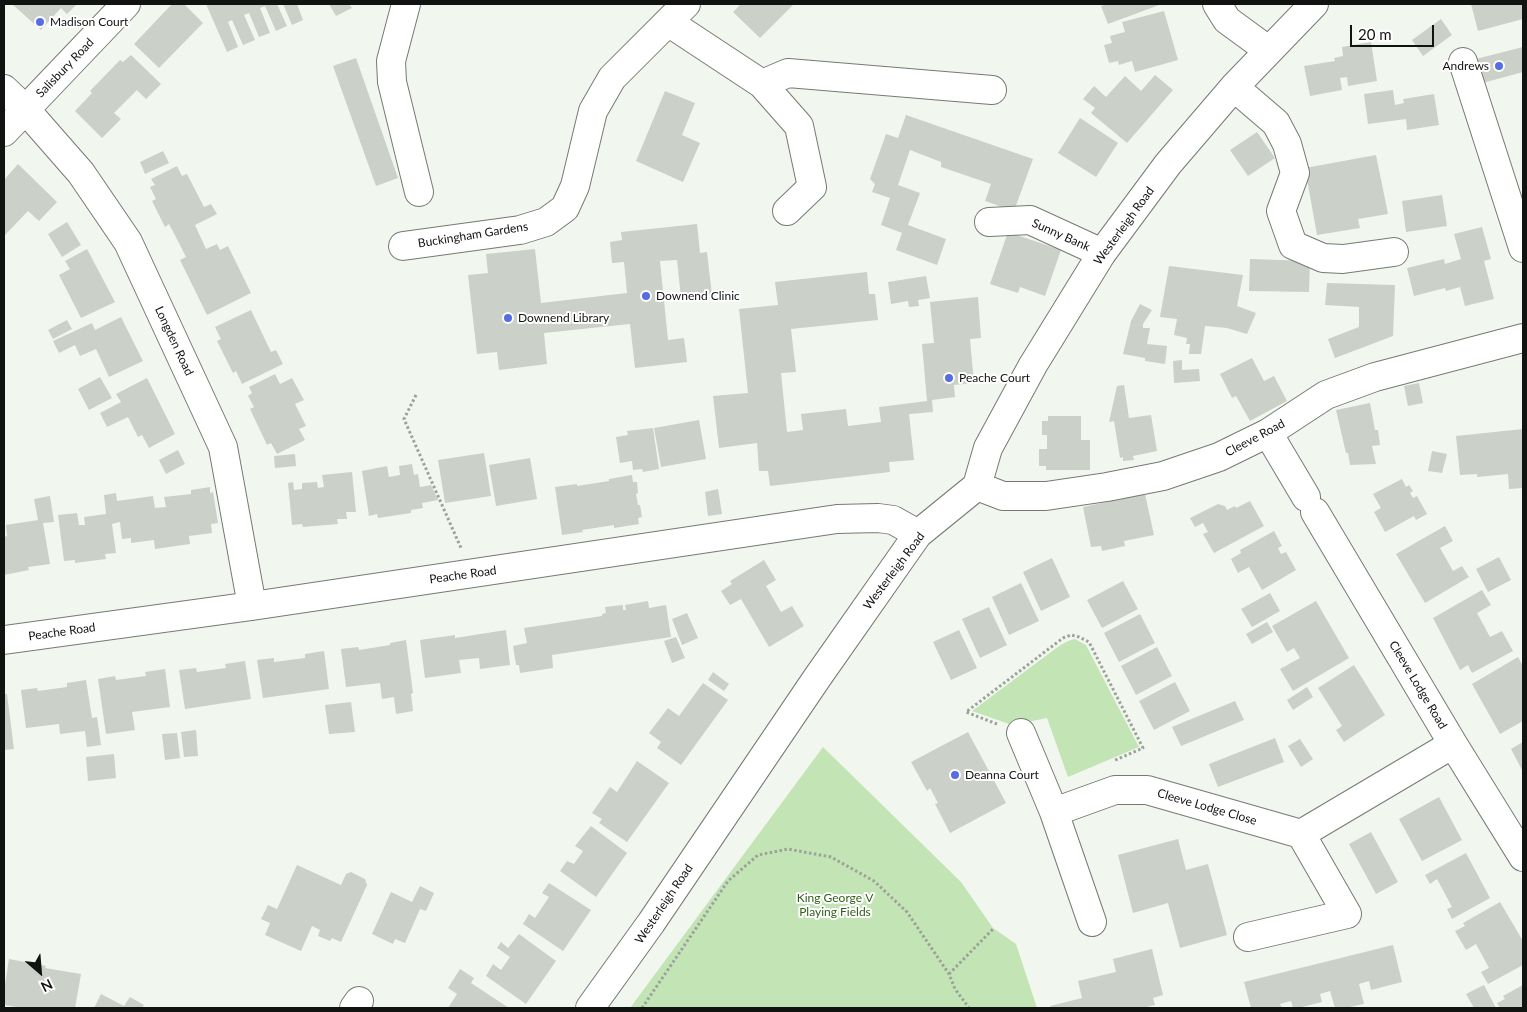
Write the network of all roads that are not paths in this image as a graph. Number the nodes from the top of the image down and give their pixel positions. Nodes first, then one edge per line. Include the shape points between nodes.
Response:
1 (126, 4) edge
2 (406, 4) edge
3 (1217, 4) edge
4 (1314, 4) edge
5 (677, 13) edge
6 (1268, 50) junction
7 (1463, 62) dead end
8 (762, 84) junction
9 (1234, 87) junction
10 (4, 89) edge
11 (992, 90) dead end
12 (25, 109) junction
13 (4, 132) edge
14 (419, 192) dead end
15 (787, 211) dead end
16 (988, 222) dead end
17 (402, 246) dead end
18 (1523, 248) edge
19 (1394, 252) dead end
20 (1102, 253) junction
21 (1523, 338) edge
22 (1268, 433) junction
23 (977, 486) junction
24 (918, 534) junction
25 (252, 606) junction
26 (4, 640) edge
27 (1021, 733) road end
28 (1453, 744) junction
29 (1054, 812) junction
30 (1301, 834) junction
31 (1523, 856) edge
32 (1092, 922) dead end
33 (1248, 937) dead end
34 (590, 1008) edge

1 - 12 street, Salisbury Road
2 - 14 street via 392,61 392,82
3 - 6 street via 1227,20
4 - 6 street, Westerleigh Road
5 - 8 street
5 - 17 street, Buckingham Gardens via 612,78 593,111 575,186 565,208 546,222 520,230
6 - 9 street, Westerleigh Road
7 - 18 street
8 - 11 street via 788,73
8 - 15 street via 799,126 812,187
9 - 19 street via 1276,123 1287,144 1295,173 1281,211 1293,245 1323,258 1343,259
9 - 20 street, Westerleigh Road via 1168,164
10 - 12 street, Longden Road
12 - 13 street, Salisbury Road
12 - 25 street, Longden Road via 81,173 128,242 160,309 222,447
16 - 20 street, Sunny Bank via 1030,220
20 - 23 street, Westerleigh Road via 1032,365 988,448
21 - 22 street, Cleeve Road via 1375,377 1326,395
22 - 23 street, Cleeve Road via 1219,457 1163,476 1108,488 1046,496 1002,496
22 - 28 street, Cleeve Lodge Road
23 - 24 street, Westerleigh Road
24 - 25 street, Peache Road via 893,520 837,519
24 - 34 street, Westerleigh Road
25 - 26 street, Peache Road
27 - 29 street
28 - 30 street
28 - 31 street, Cleeve Lodge Road
29 - 30 street, Cleeve Lodge Close via 1115,790 1147,790
29 - 32 street
30 - 33 street via 1347,914

